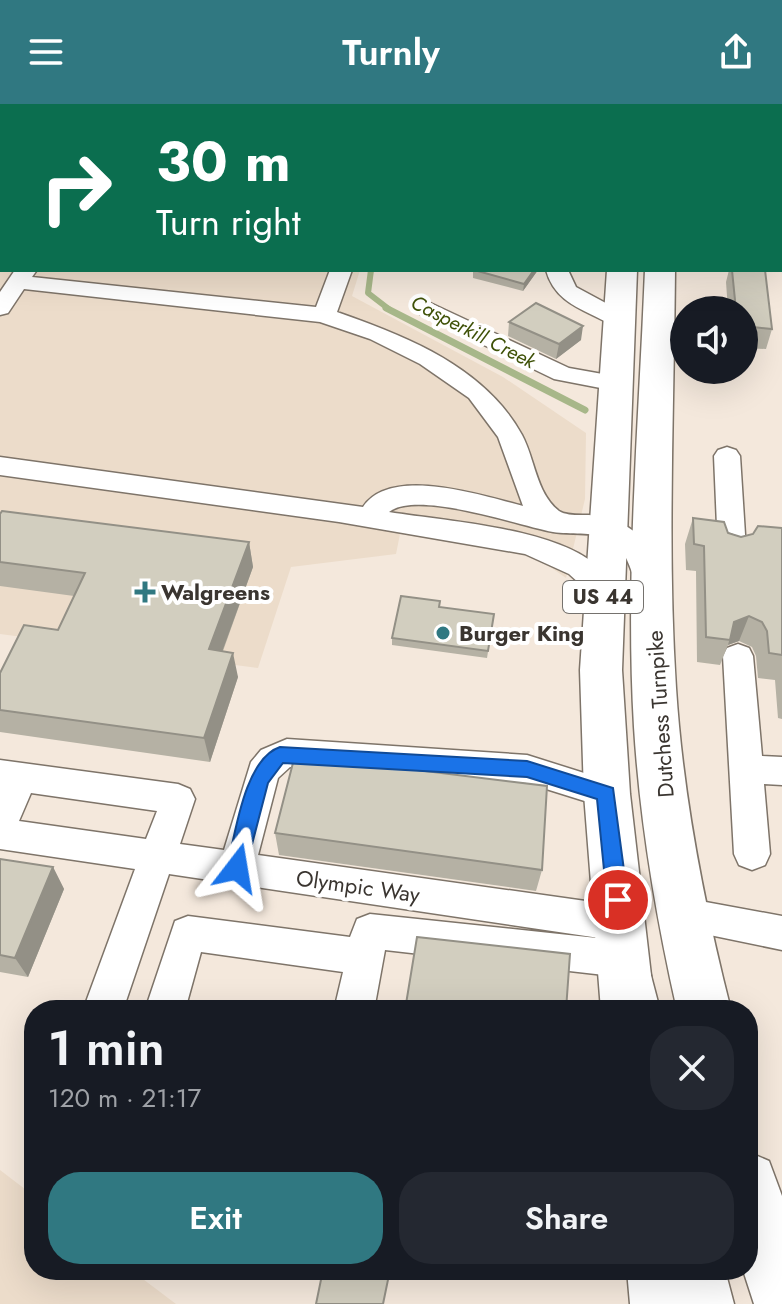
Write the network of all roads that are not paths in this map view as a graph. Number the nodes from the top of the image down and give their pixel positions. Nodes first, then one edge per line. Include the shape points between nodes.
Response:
1 (340, 272) edge
2 (22, 276) edge
3 (560, 278) edge
4 (631, 286) edge
5 (0, 308) edge
6 (426, 308) dead end
7 (324, 315) junction
8 (616, 383) junction
9 (727, 456) dead end
10 (0, 466) edge
11 (370, 519) junction
12 (554, 522) junction
13 (607, 528) junction
14 (732, 550) edge
15 (603, 600) junction
16 (653, 611) junction
17 (738, 656) dead end
18 (745, 769) junction
19 (782, 771) edge
20 (11, 776) edge
21 (607, 794) junction
22 (0, 824) edge
23 (0, 834) edge
24 (752, 854) dead end
25 (157, 857) junction
26 (237, 868) junction
27 (684, 915) junction
28 (782, 933) edge
29 (622, 941) junction
30 (365, 957) junction
31 (107, 1000) edge
32 (168, 1000) edge
33 (356, 1000) edge
34 (627, 1000) edge
35 (637, 1000) edge
36 (702, 1000) edge
37 (758, 1216) edge
38 (659, 1280) edge
39 (705, 1280) edge
40 (781, 1293) edge
41 (662, 1304) edge
42 (711, 1304) edge

1 - 7 street
2 - 5 street
2 - 7 street via 134,295
3 - 4 street via 590,289
3 - 4 street via 576,297
4 - 8 highway, US 44
4 - 16 highway, Dutchess Turnpike / US 44
6 - 8 street via 563,374
7 - 12 street via 428,359 478,393 510,436 534,502
8 - 13 highway, US 44
9 - 14 street
10 - 11 street
11 - 12 street via 380,504 406,496 458,501
11 - 15 street via 549,550 591,577
12 - 13 street
13 - 15 highway, US 44
13 - 16 street via 630,542 645,562
15 - 21 highway, US 44
16 - 27 highway, Dutchess Turnpike / US 44 via 658,738
17 - 18 street
18 - 19 street
18 - 24 street
20 - 22 street
20 - 25 street via 178,799
21 - 26 street via 527,769 287,753 263,772
21 - 29 highway, US 44
23 - 25 street, Olympic Way
25 - 26 street, Olympic Way
25 - 31 street
26 - 29 street, Olympic Way
27 - 28 street
27 - 36 highway, Dutchess Turnpike / US 44
29 - 30 street via 370,931
29 - 34 highway, US 44
29 - 35 street
30 - 32 street via 188,933
30 - 33 street
37 - 40 highway
38 - 41 highway
39 - 42 street

